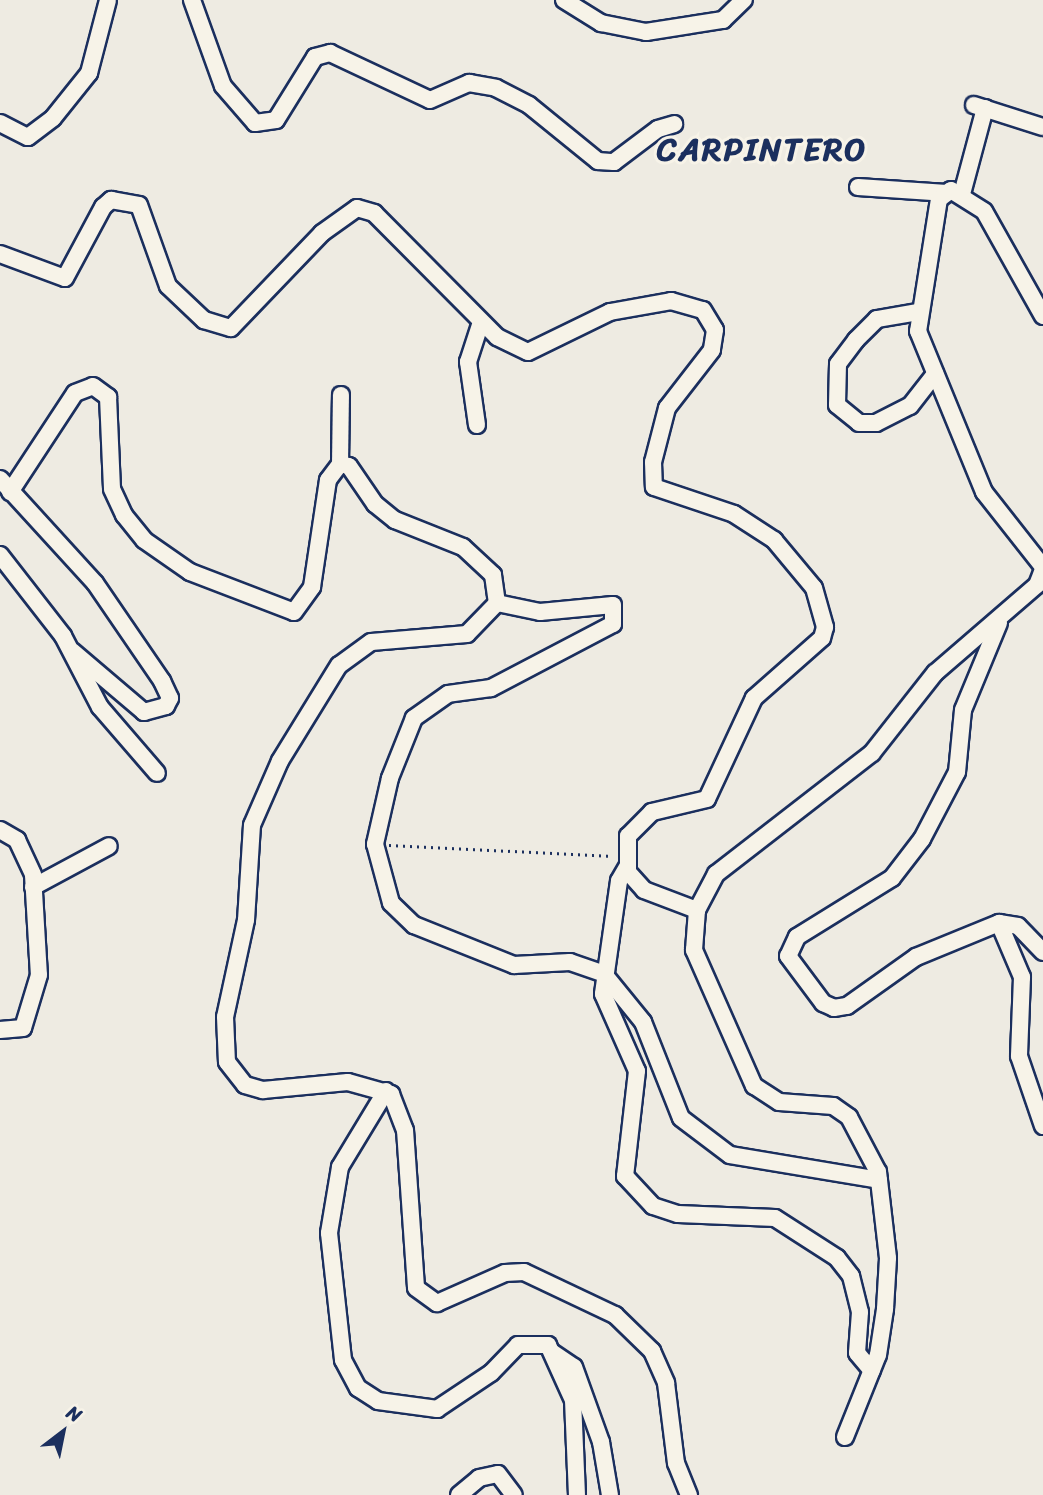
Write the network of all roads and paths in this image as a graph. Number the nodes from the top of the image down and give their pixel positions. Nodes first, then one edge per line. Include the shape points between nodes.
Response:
1 (108, 0) edge
2 (192, 0) edge
3 (564, 0) edge
4 (744, 0) edge
5 (0, 123) edge
6 (674, 124) dead end
7 (1043, 127) edge
8 (858, 187) dead end
9 (954, 194) junction
10 (0, 254) edge
11 (918, 312) junction
12 (1043, 316) edge
13 (481, 322) junction
14 (935, 374) junction
15 (341, 395) dead end
16 (477, 425) dead end
17 (340, 464) junction
18 (5, 486) edge
19 (0, 555) edge
20 (1043, 568) edge
21 (497, 603) junction
22 (1002, 618) junction
23 (72, 651) junction
24 (157, 773) dead end
25 (0, 831) edge
26 (376, 844) junction
27 (109, 846) dead end
28 (626, 861) junction
29 (33, 887) junction
30 (697, 910) junction
31 (999, 923) junction
32 (1043, 952) edge
33 (604, 974) junction
34 (0, 1030) edge
35 (386, 1091) junction
36 (1043, 1126) edge
37 (879, 1181) junction
38 (552, 1353) junction
39 (872, 1371) junction
40 (845, 1437) dead end
41 (459, 1495) edge
42 (514, 1495) edge
43 (577, 1495) edge
44 (610, 1495) edge
45 (689, 1495) edge

1 - 5 street via 89,73 53,118 28,137
2 - 6 street via 223,86 254,122 276,120 316,57 330,53 430,100 469,83 495,88 528,105 598,161 614,162 658,129
3 - 4 street via 601,23 646,32 723,20
7 - 9 street via 979,106
8 - 9 street
9 - 11 street via 933,214
9 - 12 street via 984,211
10 - 13 street via 65,278 103,207 125,201 147,215 168,286 204,320 231,328 321,233 357,208 374,213
11 - 14 street via 918,331
11 - 14 street via 877,319 856,340 838,364 837,405 859,423 876,424 910,407
13 - 16 street via 468,362
13 - 28 street via 528,352 610,312 671,301 703,310 715,330 712,351 667,408 653,461 654,487 733,514 774,540 814,588 822,609 822,638 754,698 707,799 652,812 628,836
14 - 20 street via 984,492
15 - 17 street
17 - 18 street via 328,480 312,587 294,612 190,572 144,540 112,489 114,422 108,397 93,386 75,393
17 - 21 street via 349,466 374,504 395,520 474,556 493,575
18 - 23 street via 95,583 162,681 170,698 166,706 144,712
19 - 23 street
20 - 22 street via 1037,585
21 - 26 street via 540,612 613,605 613,624 491,688 447,694 424,706 390,778
21 - 35 street via 467,634 372,642 339,665 280,761 252,825 246,920 225,1017 227,1062 245,1085 264,1090 348,1082
22 - 30 street via 935,673 842,781 716,874
22 - 31 street via 963,710 957,772 922,839 892,878 797,937 788,956 823,1003 847,1006 916,957
23 - 24 street via 106,715
25 - 29 street via 17,840
26 - 28 path
26 - 33 street via 391,903 414,925 514,965 570,962
27 - 29 street
28 - 30 street via 643,890
28 - 33 street
29 - 34 street via 34,999 23,1028
30 - 37 street via 694,950 754,1086 779,1102 833,1106 849,1117 866,1139
31 - 32 street via 1018,926
31 - 36 street via 1022,977 1019,1056
33 - 37 street via 643,1022 671,1102 700,1136 730,1155
33 - 39 street via 603,994 637,1071 625,1176 636,1194 678,1214 775,1218 837,1258 851,1276 860,1312 857,1353
35 - 38 street via 341,1167 329,1233 343,1360 358,1388 378,1401 437,1409 491,1373 518,1345 548,1345
35 - 45 street via 405,1130 416,1288 437,1303 505,1273 524,1272 615,1315 652,1351 666,1383 676,1463
37 - 39 street via 888,1258
38 - 43 street via 573,1400
38 - 44 street via 574,1367 601,1442
39 - 40 street
41 - 42 street via 479,1478 498,1474

